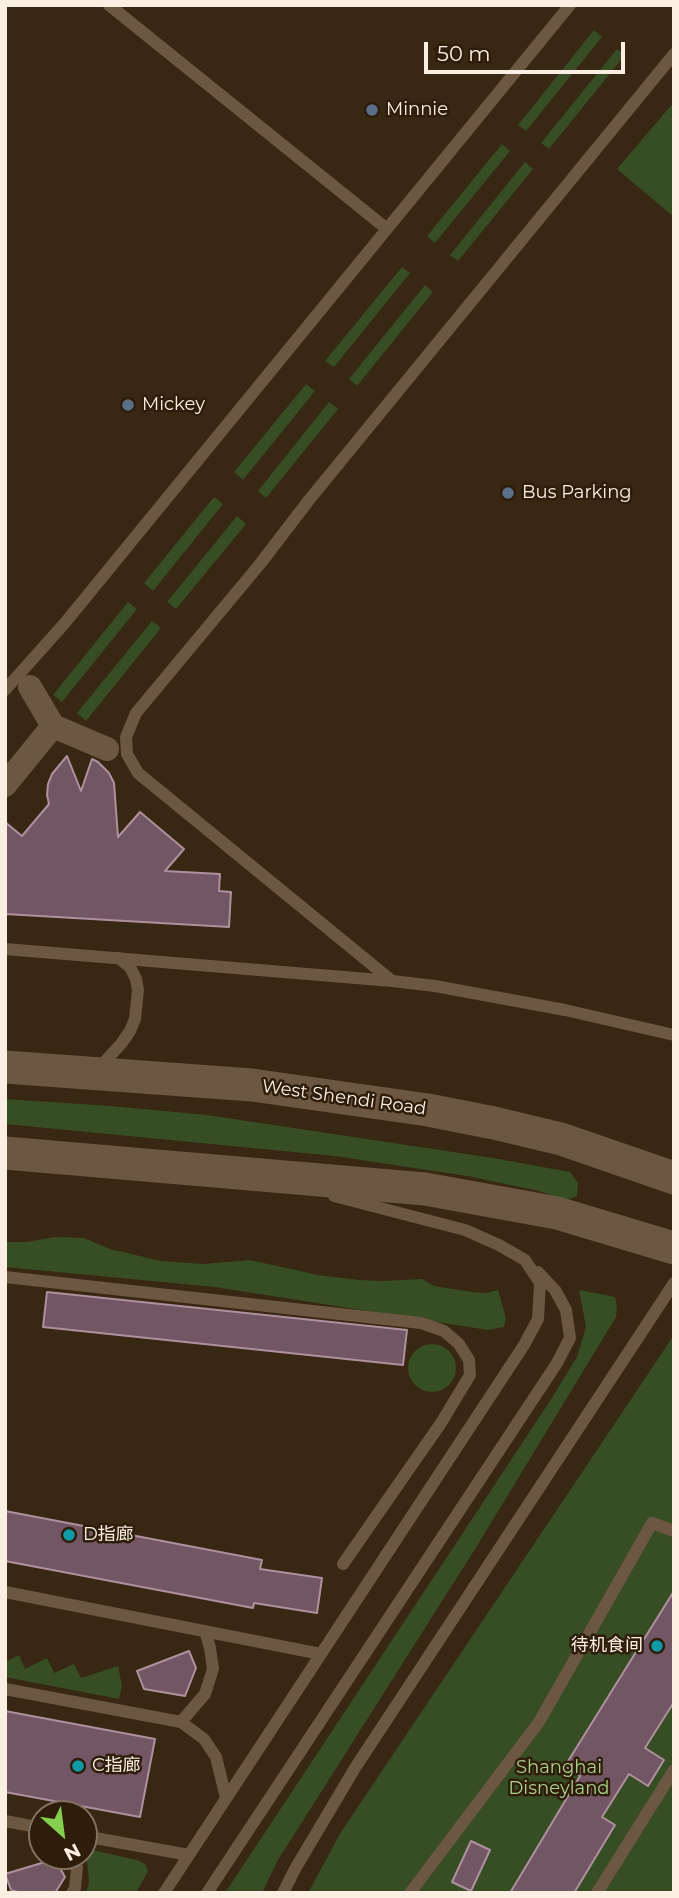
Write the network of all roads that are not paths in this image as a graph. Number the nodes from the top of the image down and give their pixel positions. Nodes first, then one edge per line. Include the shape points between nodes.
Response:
1 (109, 5) edge
2 (570, 5) edge
3 (674, 54) edge
4 (387, 229) junction
5 (30, 687) dead end
6 (5, 690) edge
7 (52, 726) junction
8 (107, 749) dead end
9 (8, 782) edge
10 (5, 948) edge
11 (119, 958) junction
12 (392, 981) junction
13 (674, 1035) edge
14 (5, 1067) edge
15 (94, 1073) junction
16 (5, 1153) edge
17 (256, 1175) junction
18 (674, 1178) edge
19 (674, 1248) edge
20 (526, 1260) junction
21 (5, 1277) edge
22 (674, 1283) edge
23 (674, 1531) edge
24 (343, 1564) dead end
25 (5, 1592) edge
26 (205, 1631) junction
27 (321, 1654) junction
28 (5, 1689) edge
29 (181, 1722) junction
30 (674, 1770) edge
31 (226, 1798) junction
32 (5, 1821) edge
33 (28, 1825) edge
34 (98, 1839) edge
35 (188, 1856) junction
36 (77, 1870) edge
37 (72, 1893) edge
38 (164, 1893) edge
39 (207, 1893) edge
40 (283, 1893) edge
41 (410, 1893) edge
42 (597, 1893) edge

1 - 4 lane
2 - 4 lane
3 - 12 lane via 136,713 125,737 127,754 138,773
4 - 6 lane
5 - 7 street
7 - 8 street
7 - 9 street
10 - 11 lane
11 - 12 lane
11 - 15 lane via 136,979 135,1019 121,1044
12 - 13 lane via 565,1010
14 - 15 street, West Shendi Road
15 - 18 street, West Shendi Road via 252,1084 428,1110 561,1139
16 - 17 street
17 - 19 street via 425,1189 557,1213
17 - 20 lane via 465,1230
20 - 27 lane via 540,1283 538,1319
20 - 39 lane via 555,1290 566,1310 569,1338
21 - 24 lane via 421,1323 444,1331 469,1360 470,1375 442,1423
22 - 40 lane via 355,1768
23 - 41 lane via 652,1523 539,1721
25 - 26 lane
26 - 27 lane
26 - 29 lane via 213,1669 205,1694
27 - 31 lane
28 - 29 lane
29 - 31 lane via 204,1739 216,1756
30 - 42 lane
31 - 35 lane
32 - 33 lane
34 - 35 lane
35 - 38 lane
36 - 37 lane

